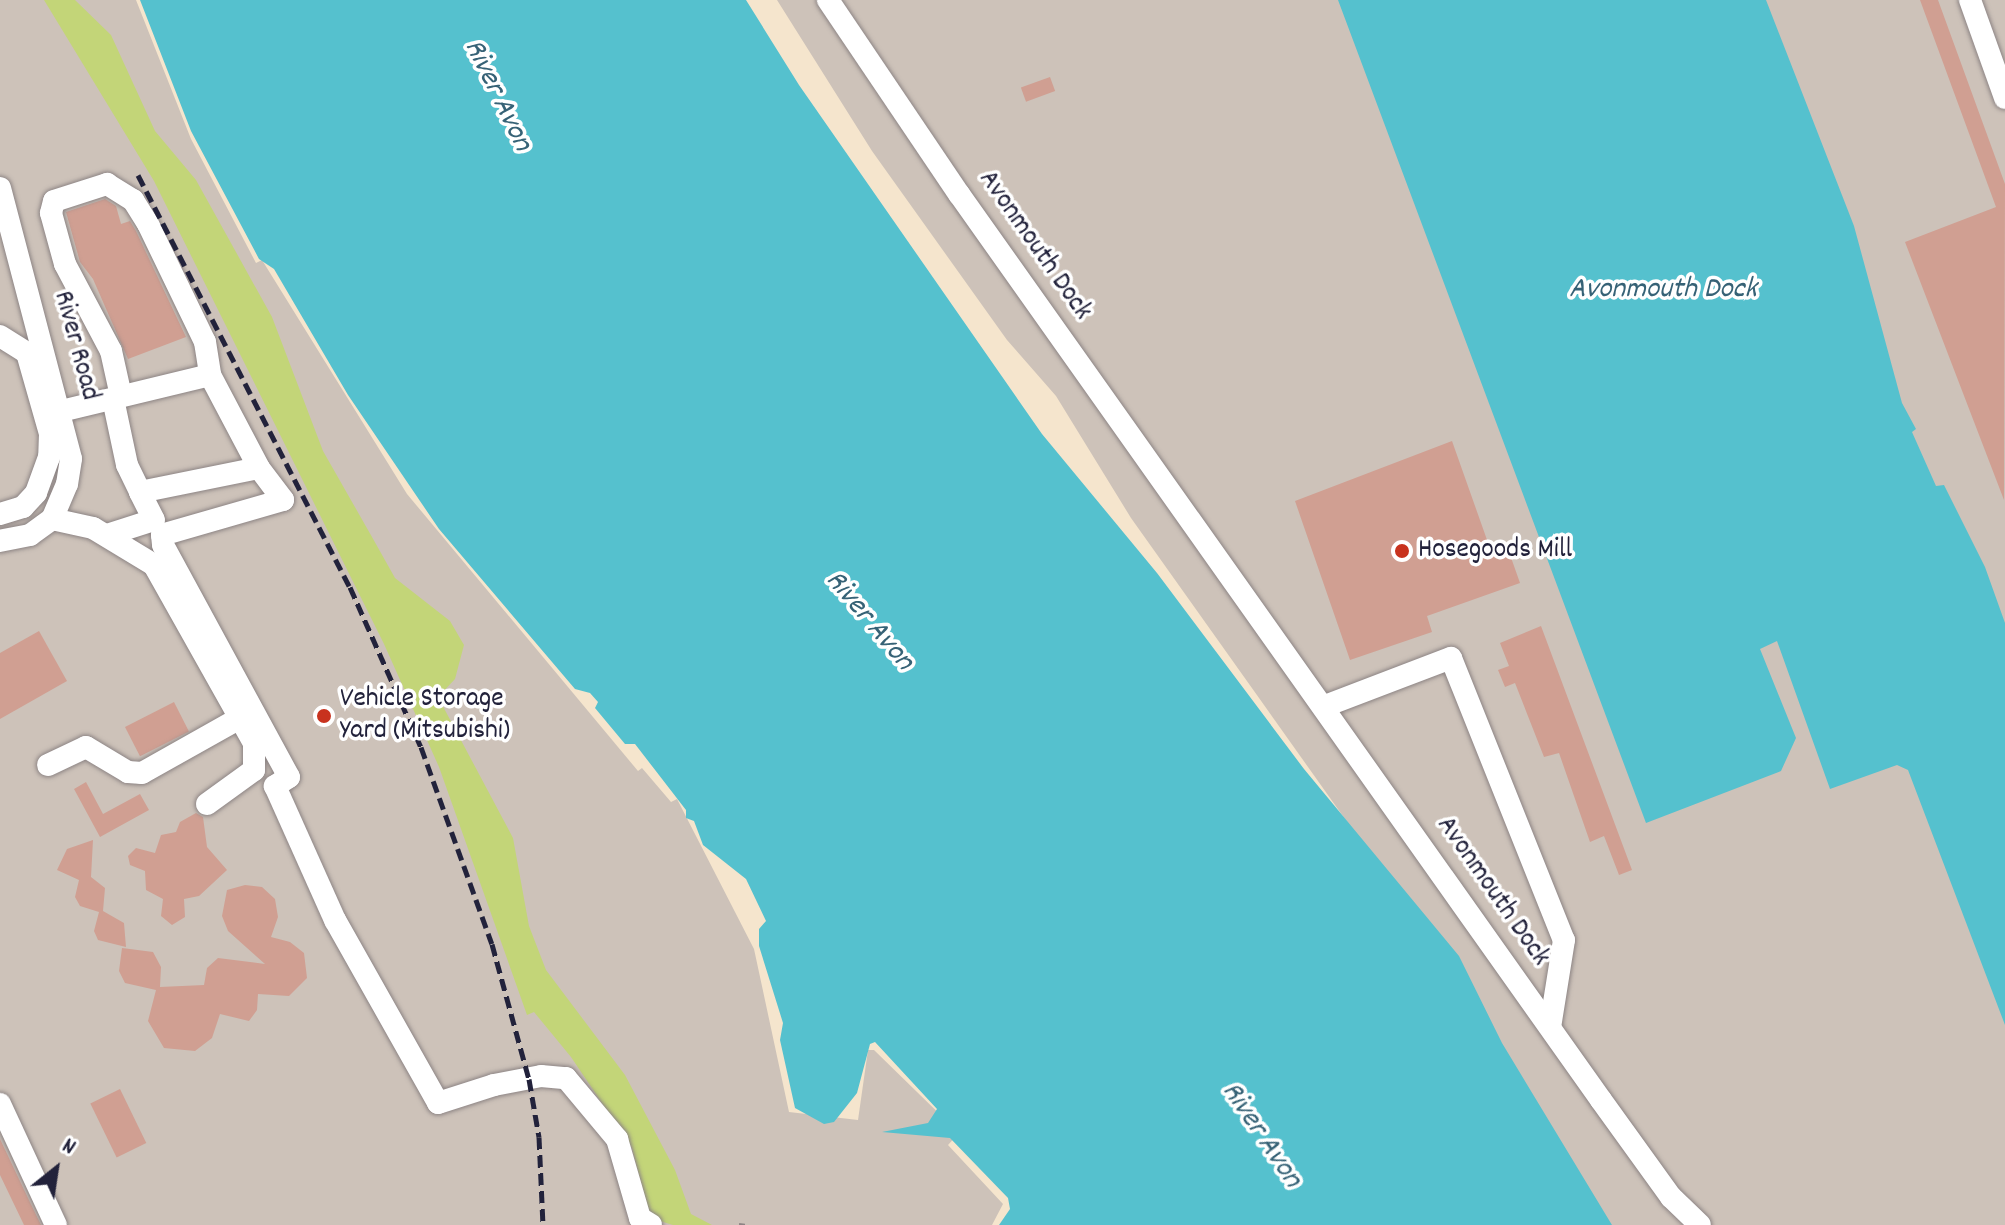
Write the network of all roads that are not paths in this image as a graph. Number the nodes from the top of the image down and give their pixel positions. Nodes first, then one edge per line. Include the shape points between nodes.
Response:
1 (828, 0) edge
2 (1970, 0) edge
3 (2005, 98) edge
4 (0, 188) edge
5 (37, 322) junction
6 (0, 329) edge
7 (0, 336) edge
8 (210, 375) junction
9 (117, 398) junction
10 (61, 411) junction
11 (259, 468) junction
12 (140, 492) junction
13 (0, 514) edge
14 (52, 519) junction
15 (107, 535) junction
16 (0, 541) edge
17 (1325, 706) junction
18 (240, 718) junction
19 (48, 765) dead end
20 (207, 804) dead end
21 (1550, 1027) junction
22 (0, 1104) edge
23 (56, 1225) edge
24 (651, 1225) edge
25 (1700, 1225) edge

1 - 17 lane, Avonmouth Dock via 959,194
2 - 3 lane
4 - 5 lane, River Road
5 - 6 lane
5 - 10 lane, River Road
7 - 13 lane via 27,353 50,434 49,457 36,493 23,507
8 - 9 lane
8 - 9 lane via 205,342 148,224 133,200 107,184 54,201 51,213 65,264 111,351
8 - 11 lane
9 - 10 lane
9 - 12 lane via 127,465
10 - 14 lane, River Road via 70,468
11 - 12 lane
11 - 24 lane via 283,500 162,535 163,545 289,777 275,786 335,920 438,1103 494,1085 541,1076 566,1078 617,1139 640,1218
12 - 15 lane via 154,520
14 - 15 lane
14 - 16 lane via 30,535
15 - 18 lane via 141,553 165,580
17 - 21 lane, Avonmouth Dock
17 - 21 lane via 1451,658 1564,940
18 - 19 lane via 142,773 128,772 86,747
18 - 20 lane via 254,743 257,763 247,777
21 - 25 lane, Avonmouth Dock via 1671,1197
22 - 23 lane

